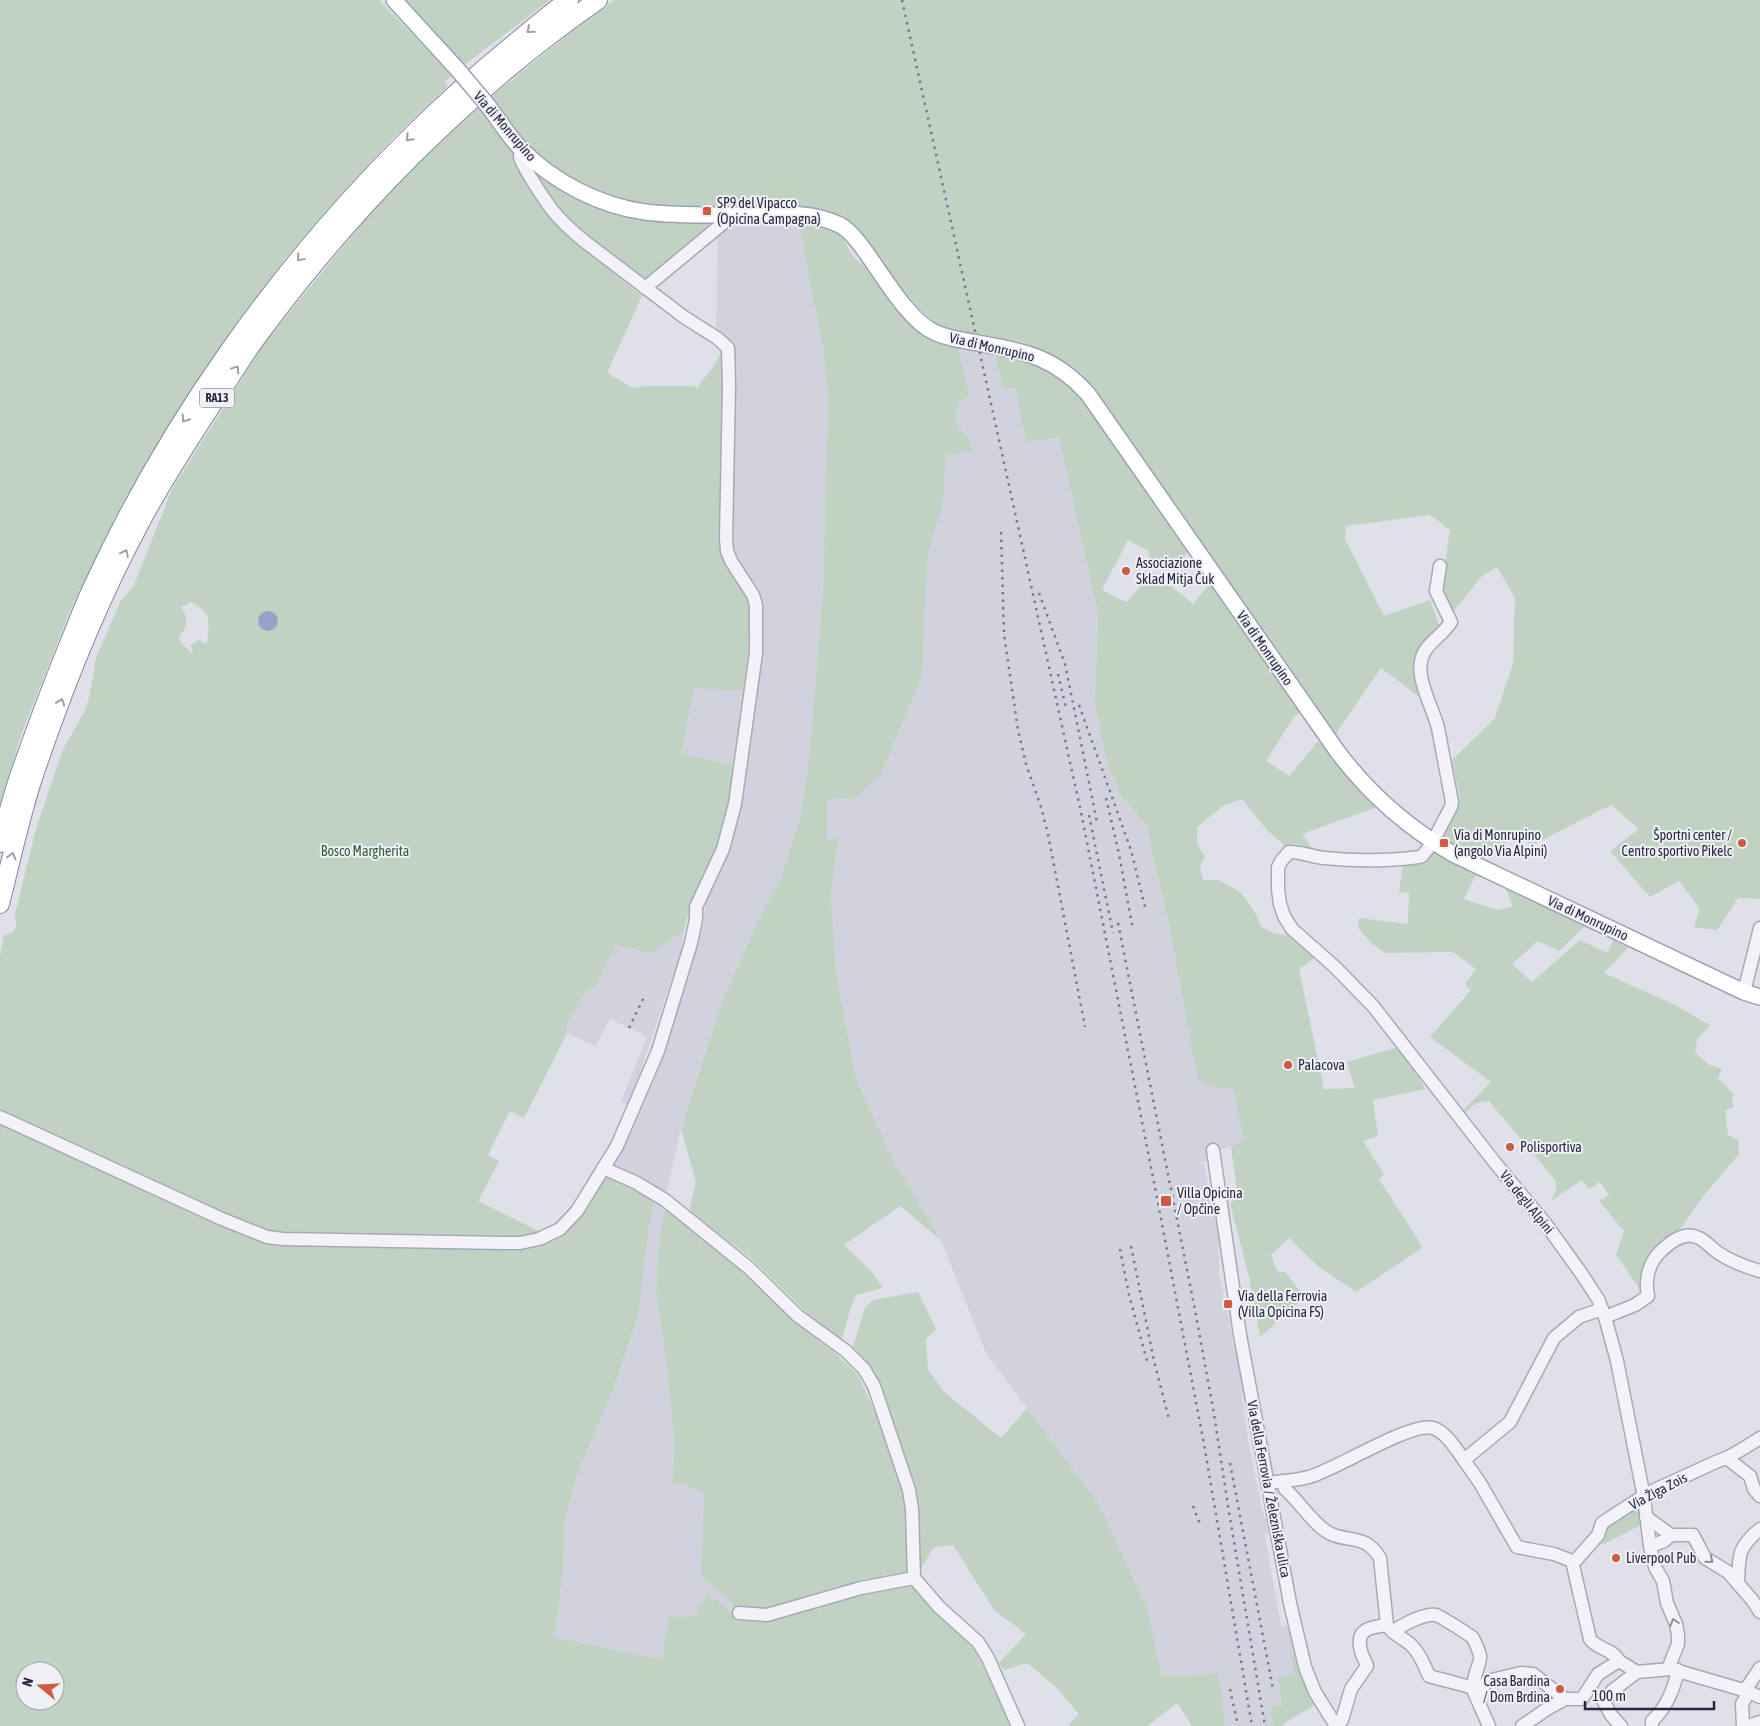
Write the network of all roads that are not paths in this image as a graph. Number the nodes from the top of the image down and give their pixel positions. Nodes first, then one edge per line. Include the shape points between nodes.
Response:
1 (394, 0) edge
2 (569, 0) edge
3 (598, 0) edge
4 (521, 149) junction
5 (733, 215) junction
6 (645, 288) junction
7 (1440, 566) dead end
8 (1433, 842) junction
9 (0, 843) edge
10 (0, 904) edge
11 (1760, 928) edge
12 (1744, 992) junction
13 (1760, 997) edge
14 (0, 1117) edge
15 (1213, 1150) dead end
16 (603, 1168) junction
17 (1760, 1271) edge
18 (1603, 1313) junction
19 (1760, 1438) edge
20 (1728, 1459) junction
21 (1464, 1460) junction
22 (1283, 1481) junction
23 (1268, 1482) junction
24 (1760, 1496) edge
25 (1644, 1497) junction
26 (1646, 1516) junction
27 (1760, 1529) edge
28 (1671, 1536) junction
29 (1650, 1546) junction
30 (1572, 1561) junction
31 (914, 1578) junction
32 (1738, 1584) junction
33 (1760, 1612) edge
34 (739, 1613) dead end
35 (1390, 1628) junction
36 (1619, 1661) junction
37 (1760, 1668) edge
38 (1674, 1669) junction
39 (1637, 1672) junction
40 (1474, 1690) junction
41 (1747, 1691) junction
42 (1760, 1697) edge
43 (1565, 1699) junction
44 (1582, 1699) junction
45 (1604, 1702) junction
46 (1760, 1722) edge
47 (1018, 1726) edge
48 (1336, 1726) edge
49 (1489, 1726) edge
50 (1522, 1726) edge
51 (1620, 1726) edge
52 (1652, 1726) edge
53 (1743, 1726) edge
54 (1749, 1726) edge

1 - 4 main road, Via di Monrupino, bridge via 458,70
2 -> 9 highway, RA13 via 478,74 378,169 328,224 240,334 165,449 93,584 21,770
10 -> 3 highway, RA13 via 34,776 72,674 106,592 140,523 195,430 255,340 293,291 392,177 465,105
4 - 5 main road, Via di Monrupino via 571,186 623,208
4 - 6 street via 522,161 552,209 584,242
5 - 6 street
5 - 8 main road, Via di Monrupino via 797,214 841,225 870,256 887,285 933,332 1033,355 1072,377 1095,403 1352,771 1378,799
6 - 16 street via 728,348 727,551 756,605 756,652 735,804 723,850 696,907 691,943 658,1051 621,1138
7 - 8 street via 1436,591 1451,622 1426,649 1420,672 1427,702 1436,717 1452,802
8 - 12 main road, Via di Monrupino via 1477,866
8 - 18 street, Via degli Alpini via 1422,856 1402,859 1324,858 1289,852 1278,867 1278,889 1284,916 1292,929 1373,1006 1545,1223 1581,1273
11 - 12 street
12 - 13 main road, Via di Monrupino
14 - 16 street via 213,1215 275,1238 529,1242 554,1234 567,1224
15 - 23 street, Via della Ferrovia / Železniška ulica via 1240,1336
16 - 31 street via 636,1182 665,1200 749,1268 798,1316 846,1351 864,1369 874,1386 909,1490
17 - 18 street via 1717,1252 1700,1238 1680,1237 1653,1261 1647,1277 1648,1296 1635,1305
18 - 21 street via 1579,1317 1554,1338 1510,1422
18 - 25 street, Via degli Alpini via 1617,1361
19 - 20 street, Via Žiga Zois
20 - 24 street via 1750,1476
20 - 25 street, Via Žiga Zois
21 - 22 street via 1439,1430 1427,1426 1384,1442 1327,1470
21 - 30 street via 1517,1547
22 - 23 street
22 - 35 street via 1285,1489 1323,1529 1358,1540 1376,1552 1380,1558
23 - 48 street, Via della Ferrovia / Železniška ulica via 1300,1650 1315,1692
25 - 26 street, Via degli Alpini
25 - 30 street, Via Žiga Zois via 1602,1523 1598,1534
26 - 28 street
26 - 29 street, Via degli Alpini
27 - 32 street via 1743,1545
28 - 29 street
28 -> 32 street via 1693,1535 1705,1558 1728,1572
38 -> 29 street, Via degli Alpini via 1670,1664 1678,1644 1676,1624
30 - 36 street via 1590,1639 1611,1651
31 - 34 street via 861,1588 767,1615
31 - 47 street via 939,1607 978,1642
32 - 33 street
35 - 40 street via 1416,1650 1429,1676
35 - 40 street via 1436,1615 1472,1638 1480,1660 1475,1671
35 - 48 street via 1368,1628 1361,1636 1360,1650 1367,1666 1351,1689 1342,1720
36 - 39 street
36 - 44 street via 1598,1674
37 - 41 street
38 - 39 street
38 - 41 street
38 - 52 street, Via degli Alpini via 1676,1681
39 - 45 street via 1616,1687
40 - 43 street via 1480,1692 1487,1681 1526,1673 1537,1677
40 - 49 street
41 - 42 street
41 - 53 street via 1742,1704
43 - 44 street
43 - 50 street
44 - 45 street
45 - 51 street
46 - 54 street

